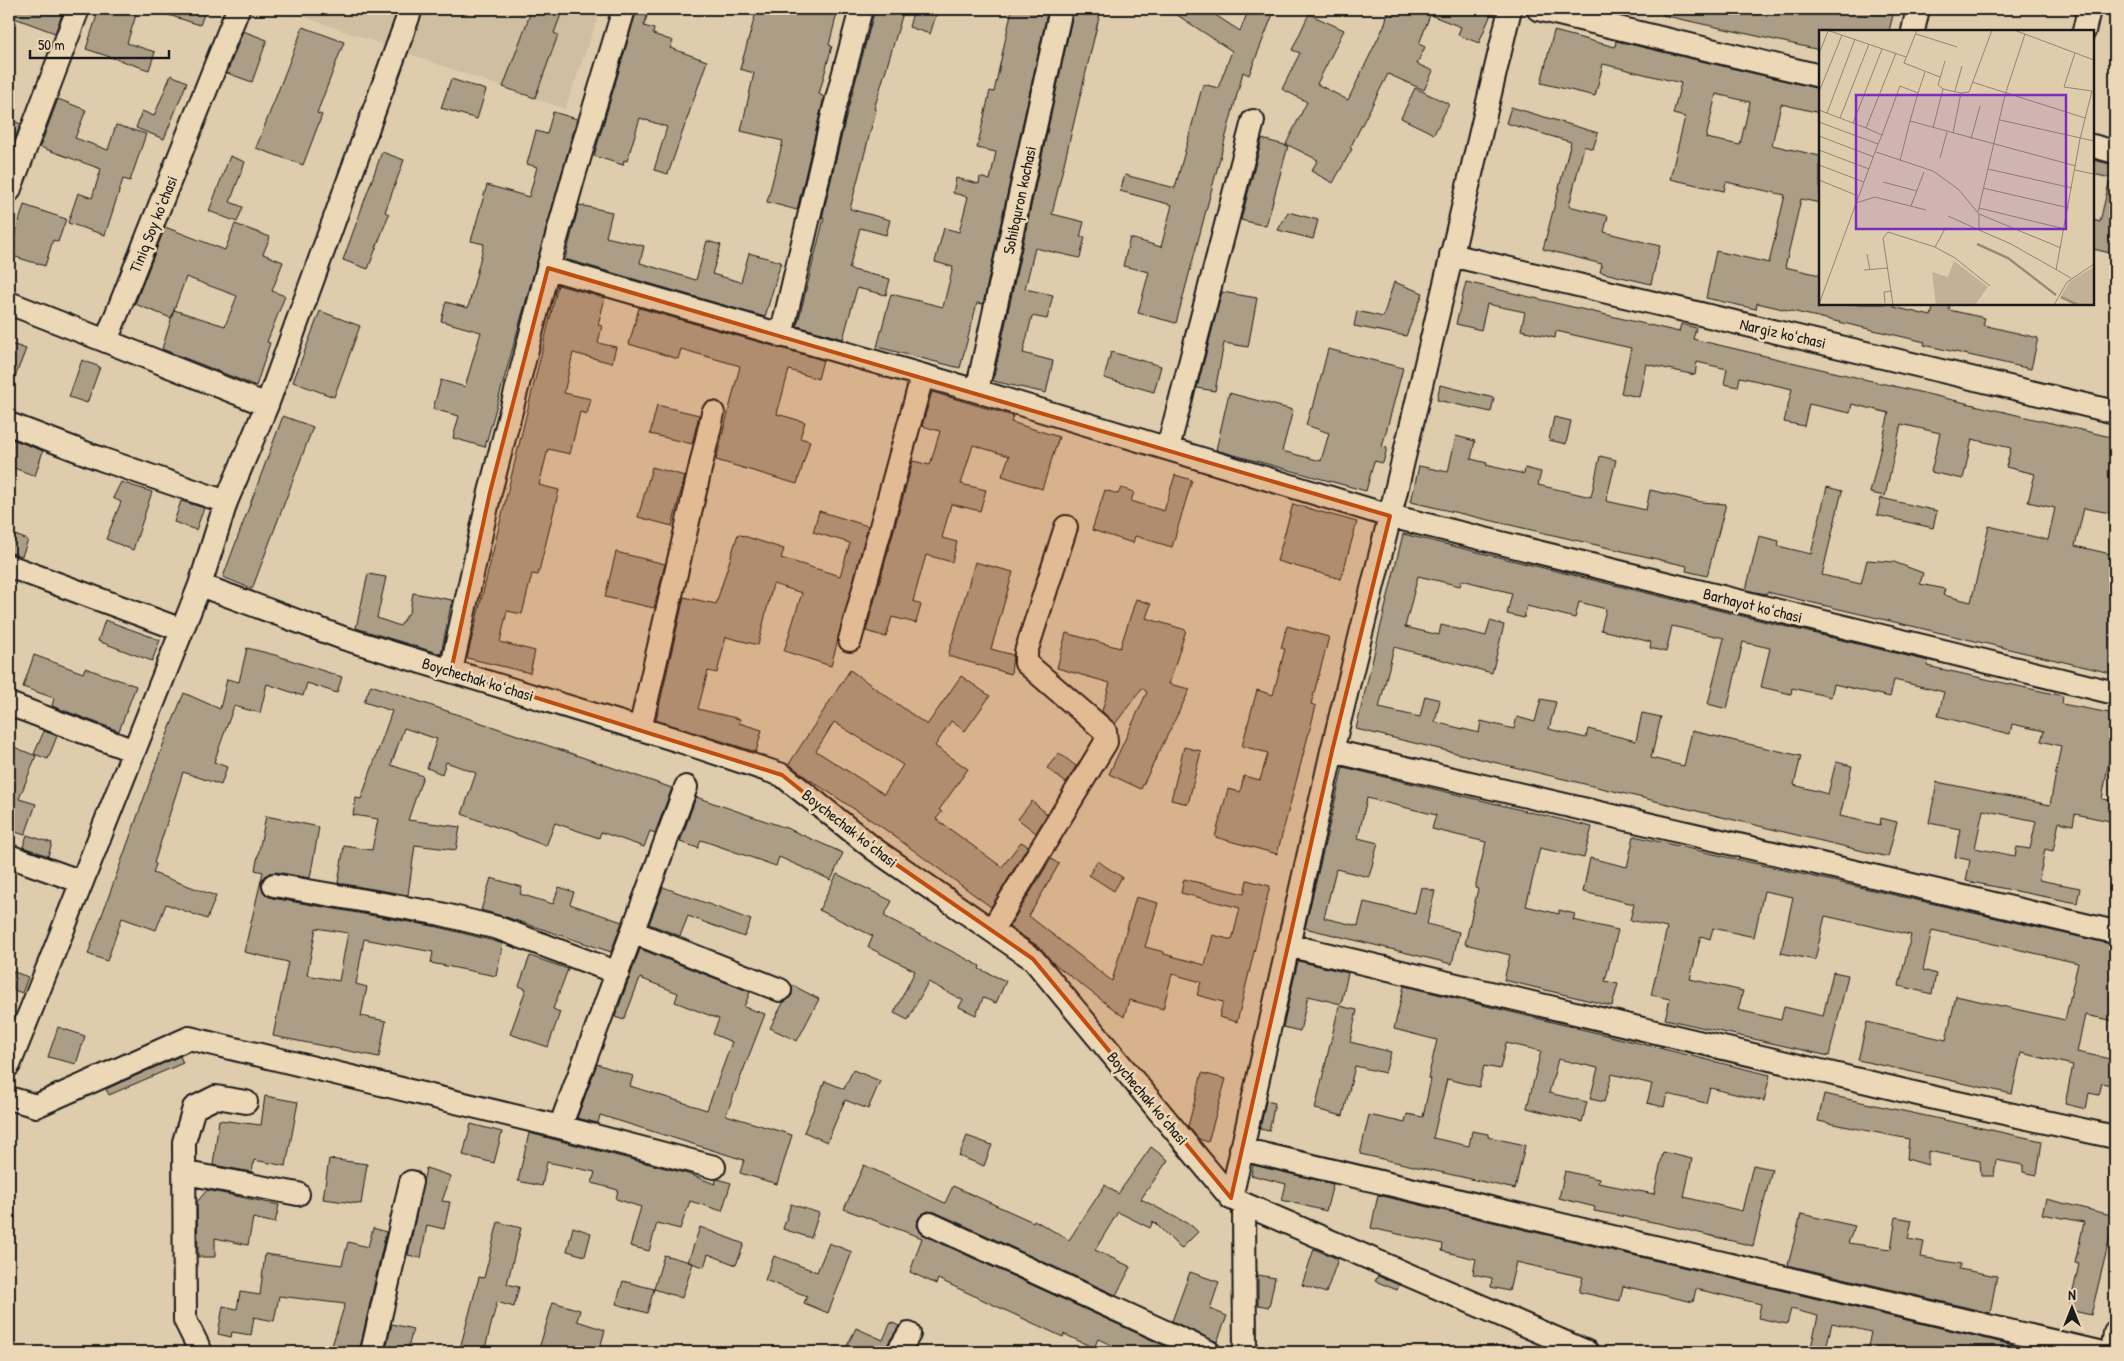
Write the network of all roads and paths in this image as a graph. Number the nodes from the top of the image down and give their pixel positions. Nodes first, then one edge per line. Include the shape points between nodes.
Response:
1 (78, 9) edge
2 (238, 9) edge
3 (412, 9) edge
4 (624, 9) edge
5 (861, 9) edge
6 (1060, 9) edge
7 (1510, 9) edge
8 (1538, 9) edge
9 (1918, 9) edge
10 (2089, 9) edge
11 (1913, 30) edge
12 (2084, 30) edge
13 (1819, 76) edge
14 (1253, 121) dead end
15 (2094, 146) edge
16 (2115, 152) edge
17 (9, 191) edge
18 (1451, 255) junction
19 (548, 268) junction
20 (9, 303) edge
21 (781, 336) junction
22 (106, 341) junction
23 (922, 377) junction
24 (977, 391) junction
25 (267, 405) junction
26 (2115, 412) edge
27 (713, 413) dead end
28 (9, 424) edge
29 (1168, 448) junction
30 (226, 502) junction
31 (1390, 516) junction
32 (1066, 527) dead end
33 (9, 566) edge
34 (200, 585) junction
35 (182, 630) junction
36 (850, 640) dead end
37 (450, 671) junction
38 (2115, 693) edge
39 (9, 704) edge
40 (640, 728) junction
41 (134, 751) junction
42 (1332, 751) junction
43 (686, 786) dead end
44 (9, 856) edge
45 (82, 882) junction
46 (274, 885) dead end
47 (992, 930) junction
48 (633, 932) junction
49 (2115, 932) edge
50 (1287, 944) junction
51 (618, 973) junction
52 (780, 990) dead end
53 (17, 1019) edge
54 (9, 1065) edge
55 (9, 1098) edge
56 (246, 1102) dead end
57 (560, 1127) junction
58 (2115, 1137) edge
59 (1241, 1149) junction
60 (714, 1167) dead end
61 (186, 1173) junction
62 (411, 1182) dead end
63 (298, 1194) dead end
64 (1237, 1201) junction
65 (930, 1224) dead end
66 (2115, 1333) edge
67 (201, 1352) edge
68 (372, 1352) edge
69 (1209, 1352) edge
70 (1245, 1352) edge
71 (1587, 1352) edge
72 (2098, 1352) edge
73 (2112, 1352) edge

1 - 17 street
2 - 22 street, Tiniq Soy koʻchasi
3 - 25 street
4 - 19 street
5 - 21 street
6 - 24 street, Sohibquron kochasi
7 - 18 street
8 - 13 street
9 - 11 street
10 - 12 street
14 - 29 street
15 - 16 street
18 - 26 street, Nargiz koʻchasi
18 - 31 street
19 - 21 street, Barhayot koʻchasi
19 - 37 street via 490,492
20 - 22 street
21 - 23 street, Barhayot koʻchasi
22 - 25 street
23 - 24 street, Barhayot koʻchasi
23 - 36 street
24 - 29 street, Barhayot koʻchasi
25 - 30 street
27 - 40 street
28 - 30 street
29 - 31 street, Barhayot koʻchasi
30 - 34 street
31 - 38 street, Barhayot koʻchasi
31 - 42 street
32 - 47 street via 1026,652 1026,662 1105,731 1106,742
33 - 35 street
34 - 35 street
34 - 37 street, Boychechak koʻchasi via 343,638
35 - 41 street
37 - 40 street, Boychechak koʻchasi
39 - 41 street
40 - 47 street, Boychechak koʻchasi via 782,775 874,848
41 - 45 street
42 - 49 street
42 - 50 street
43 - 48 street
44 - 45 street
45 - 53 street
46 - 51 street via 441,914 498,928
47 - 64 street, Boychechak koʻchasi via 1033,959
48 - 51 street
48 - 52 street
50 - 58 street via 1935,1098
50 - 59 street
51 - 57 street
53 - 54 street
55 - 57 street via 36,1106 189,1038
56 - 61 street via 216,1097 194,1108 184,1142
57 - 60 street
59 - 64 street
59 - 72 street
61 - 63 street
61 - 67 street via 185,1320
62 - 68 street
64 - 70 street
64 - 71 street
65 - 69 street
66 - 73 street

